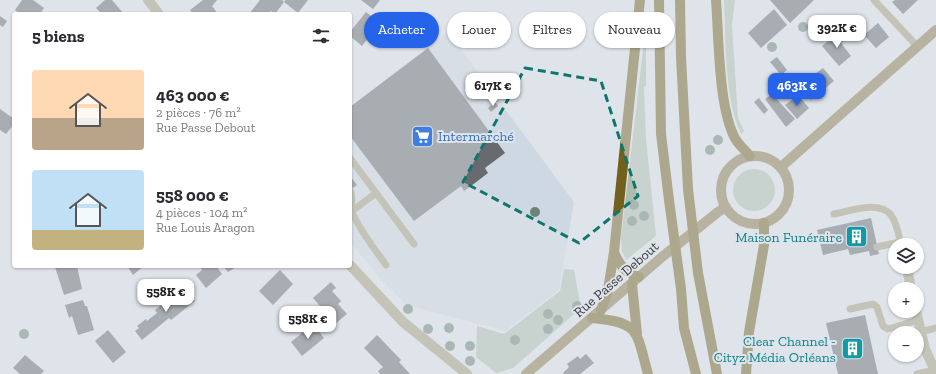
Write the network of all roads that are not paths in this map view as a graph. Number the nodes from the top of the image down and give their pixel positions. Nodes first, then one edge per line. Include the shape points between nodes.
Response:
1 (148, 0) edge
2 (640, 0) edge
3 (659, 0) edge
4 (680, 0) edge
5 (716, 0) edge
6 (874, 0) edge
7 (158, 12) edge
8 (936, 30) edge
9 (918, 47) junction
10 (750, 156) junction
11 (352, 161) edge
12 (781, 167) junction
13 (376, 193) junction
14 (352, 207) edge
15 (726, 207) junction
16 (352, 210) edge
17 (834, 214) dead end
18 (764, 223) junction
19 (899, 238) edge
20 (414, 244) dead end
21 (888, 246) edge
22 (877, 247) dead end
23 (614, 252) junction
24 (386, 265) dead end
25 (352, 267) edge
26 (636, 280) junction
27 (850, 309) dead end
28 (602, 310) junction
29 (592, 318) junction
30 (913, 318) edge
31 (936, 328) edge
32 (924, 331) edge
33 (637, 334) junction
34 (924, 344) edge
35 (935, 372) edge
36 (467, 374) edge
37 (526, 374) edge
38 (648, 374) edge
39 (696, 374) edge
40 (717, 374) edge
41 (746, 374) edge
42 (917, 374) edge

1 - 7 street
2 - 23 main road
3 - 39 main road, bridge via 661,134 684,328
4 - 40 main road, bridge via 680,57 688,189 698,273
5 - 10 main road via 723,97 728,120 736,140
6 - 9 lane
8 - 9 main road
9 - 12 main road
10 - 12 main road via 767,158
10 - 15 main road via 731,166 725,174 722,195
11 - 13 lane
12 - 18 main road via 787,177 788,200 783,210
13 - 14 lane
13 - 20 lane
15 - 18 main road via 741,221 752,224
15 - 26 main road, Rue Passe Debout
16 - 24 lane via 358,225
17 - 19 lane via 882,208 892,215
18 - 41 main road via 764,245 749,332
21 - 22 lane
23 - 26 main road via 618,262
23 - 28 main road
25 - 36 street via 403,322
26 - 28 main road, Rue Passe Debout
26 - 33 main road
27 - 30 lane via 873,304 877,307 883,326 888,329
28 - 29 main road, Rue Passe Debout
29 - 33 main road via 628,326
29 - 37 main road, Rue Passe Debout
31 - 32 lane
33 - 38 main road
34 - 35 street
35 - 42 lane

